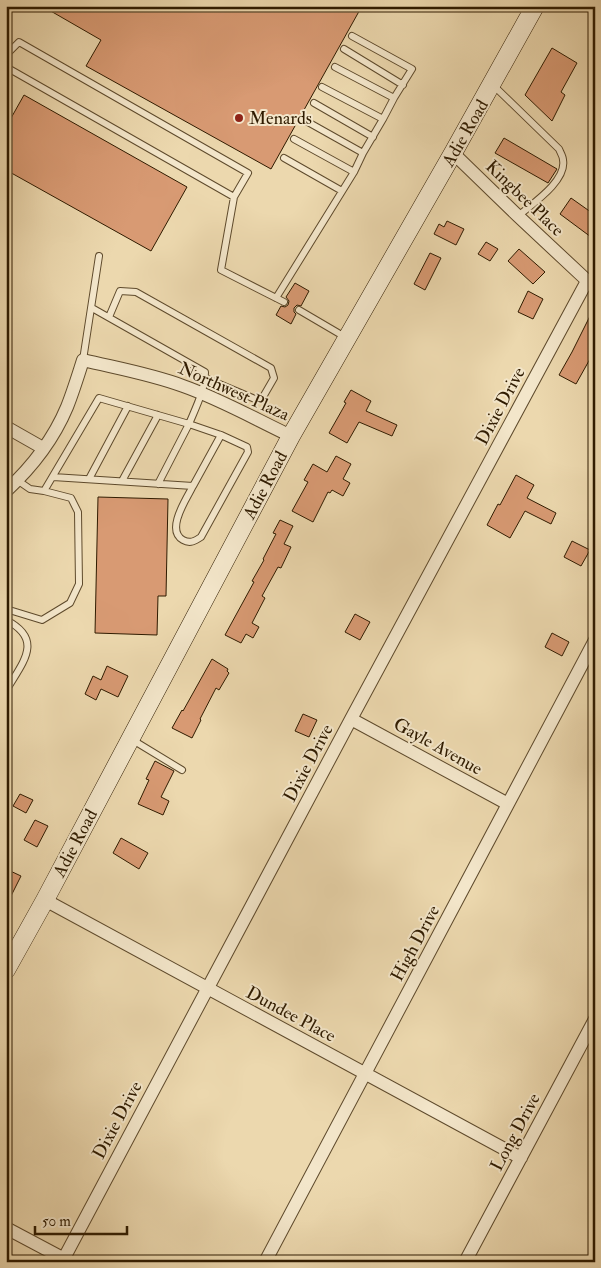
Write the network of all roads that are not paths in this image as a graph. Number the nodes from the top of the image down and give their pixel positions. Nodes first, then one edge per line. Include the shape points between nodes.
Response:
1 (535, 6) edge
2 (352, 36) dead end
3 (344, 49) dead end
4 (6, 55) edge
5 (6, 67) edge
6 (335, 67) dead end
7 (493, 84) junction
8 (403, 85) junction
9 (322, 87) dead end
10 (394, 98) junction
11 (314, 103) dead end
12 (383, 119) junction
13 (306, 121) dead end
14 (373, 136) junction
15 (294, 139) dead end
16 (363, 153) junction
17 (453, 153) junction
18 (284, 158) dead end
19 (354, 172) junction
20 (342, 191) junction
21 (234, 197) junction
22 (518, 216) junction
23 (99, 256) dead end
24 (591, 285) edge
25 (276, 298) junction
26 (284, 302) dead end
27 (92, 308) junction
28 (299, 310) dead end
29 (108, 317) junction
30 (347, 338) junction
31 (82, 360) junction
32 (205, 378) junction
33 (201, 393) junction
34 (128, 406) junction
35 (158, 415) junction
36 (189, 424) junction
37 (6, 428) edge
38 (222, 435) junction
39 (291, 436) junction
40 (43, 448) junction
41 (53, 477) junction
42 (89, 479) junction
43 (18, 480) junction
44 (122, 481) junction
45 (158, 484) junction
46 (193, 486) junction
47 (6, 491) edge
48 (44, 491) junction
49 (6, 609) edge
50 (6, 620) edge
51 (595, 640) edge
52 (6, 691) edge
53 (351, 719) junction
54 (130, 738) junction
55 (182, 770) dead end
56 (508, 804) junction
57 (44, 900) junction
58 (6, 970) edge
59 (207, 988) junction
60 (595, 1019) edge
61 (365, 1074) junction
62 (521, 1158) junction
63 (6, 1228) edge
64 (65, 1260) edge
65 (264, 1262) edge
66 (465, 1262) edge

1 - 7 street, Adie Road
2 - 8 lane via 412,69
3 - 8 lane
4 - 21 lane via 19,42 248,173
5 - 21 lane
6 - 10 lane
7 - 17 street, Adie Road
7 - 22 lane via 559,149 564,161 562,173 554,185
8 - 10 lane
9 - 12 lane
10 - 12 lane
11 - 14 lane
12 - 14 lane
13 - 16 lane
14 - 16 lane
15 - 19 lane
16 - 19 lane
17 - 22 street, Kingbee Place
17 - 30 street, Adie Road
18 - 20 lane
19 - 20 lane
20 - 25 lane
21 - 25 lane via 221,270
22 - 24 street, Kingbee Place
23 - 27 lane
24 - 53 street, Dixie Drive
25 - 26 lane
27 - 29 lane
27 - 31 lane
28 - 30 lane
29 - 32 lane via 205,372
29 - 32 lane via 120,291 136,292 271,368 274,378 263,397 255,399
30 - 39 street, Adie Road
31 - 33 street, Northwest Plaza via 165,380
31 - 40 street via 66,408
32 - 33 lane
33 - 36 lane
33 - 39 street, Northwest Plaza
34 - 35 lane
34 - 41 lane via 99,398
34 - 42 lane
35 - 36 lane
35 - 44 lane
36 - 38 lane
36 - 45 lane
37 - 40 street
38 - 46 lane
38 - 46 lane via 247,447 248,452 201,537 185,541 175,529 178,515
39 - 54 street, Adie Road
40 - 43 street
41 - 42 lane
41 - 48 lane
42 - 44 lane
43 - 47 street
43 - 48 lane via 30,489
44 - 45 lane
45 - 46 lane
48 - 49 lane via 71,498 78,512 79,584 70,603 42,620
50 - 52 lane via 16,625 28,642 26,656
51 - 56 street, High Drive
53 - 56 street, Gayle Avenue
53 - 59 street, Dixie Drive
54 - 55 lane
54 - 57 street, Adie Road
56 - 61 street, High Drive
57 - 58 street, Adie Road
57 - 59 street, Dundee Place
59 - 61 street, Dundee Place
59 - 64 street, Dixie Drive
60 - 62 street, Long Drive
61 - 62 street, Dundee Place
61 - 65 street, High Drive
62 - 66 street, Long Drive
63 - 64 street

